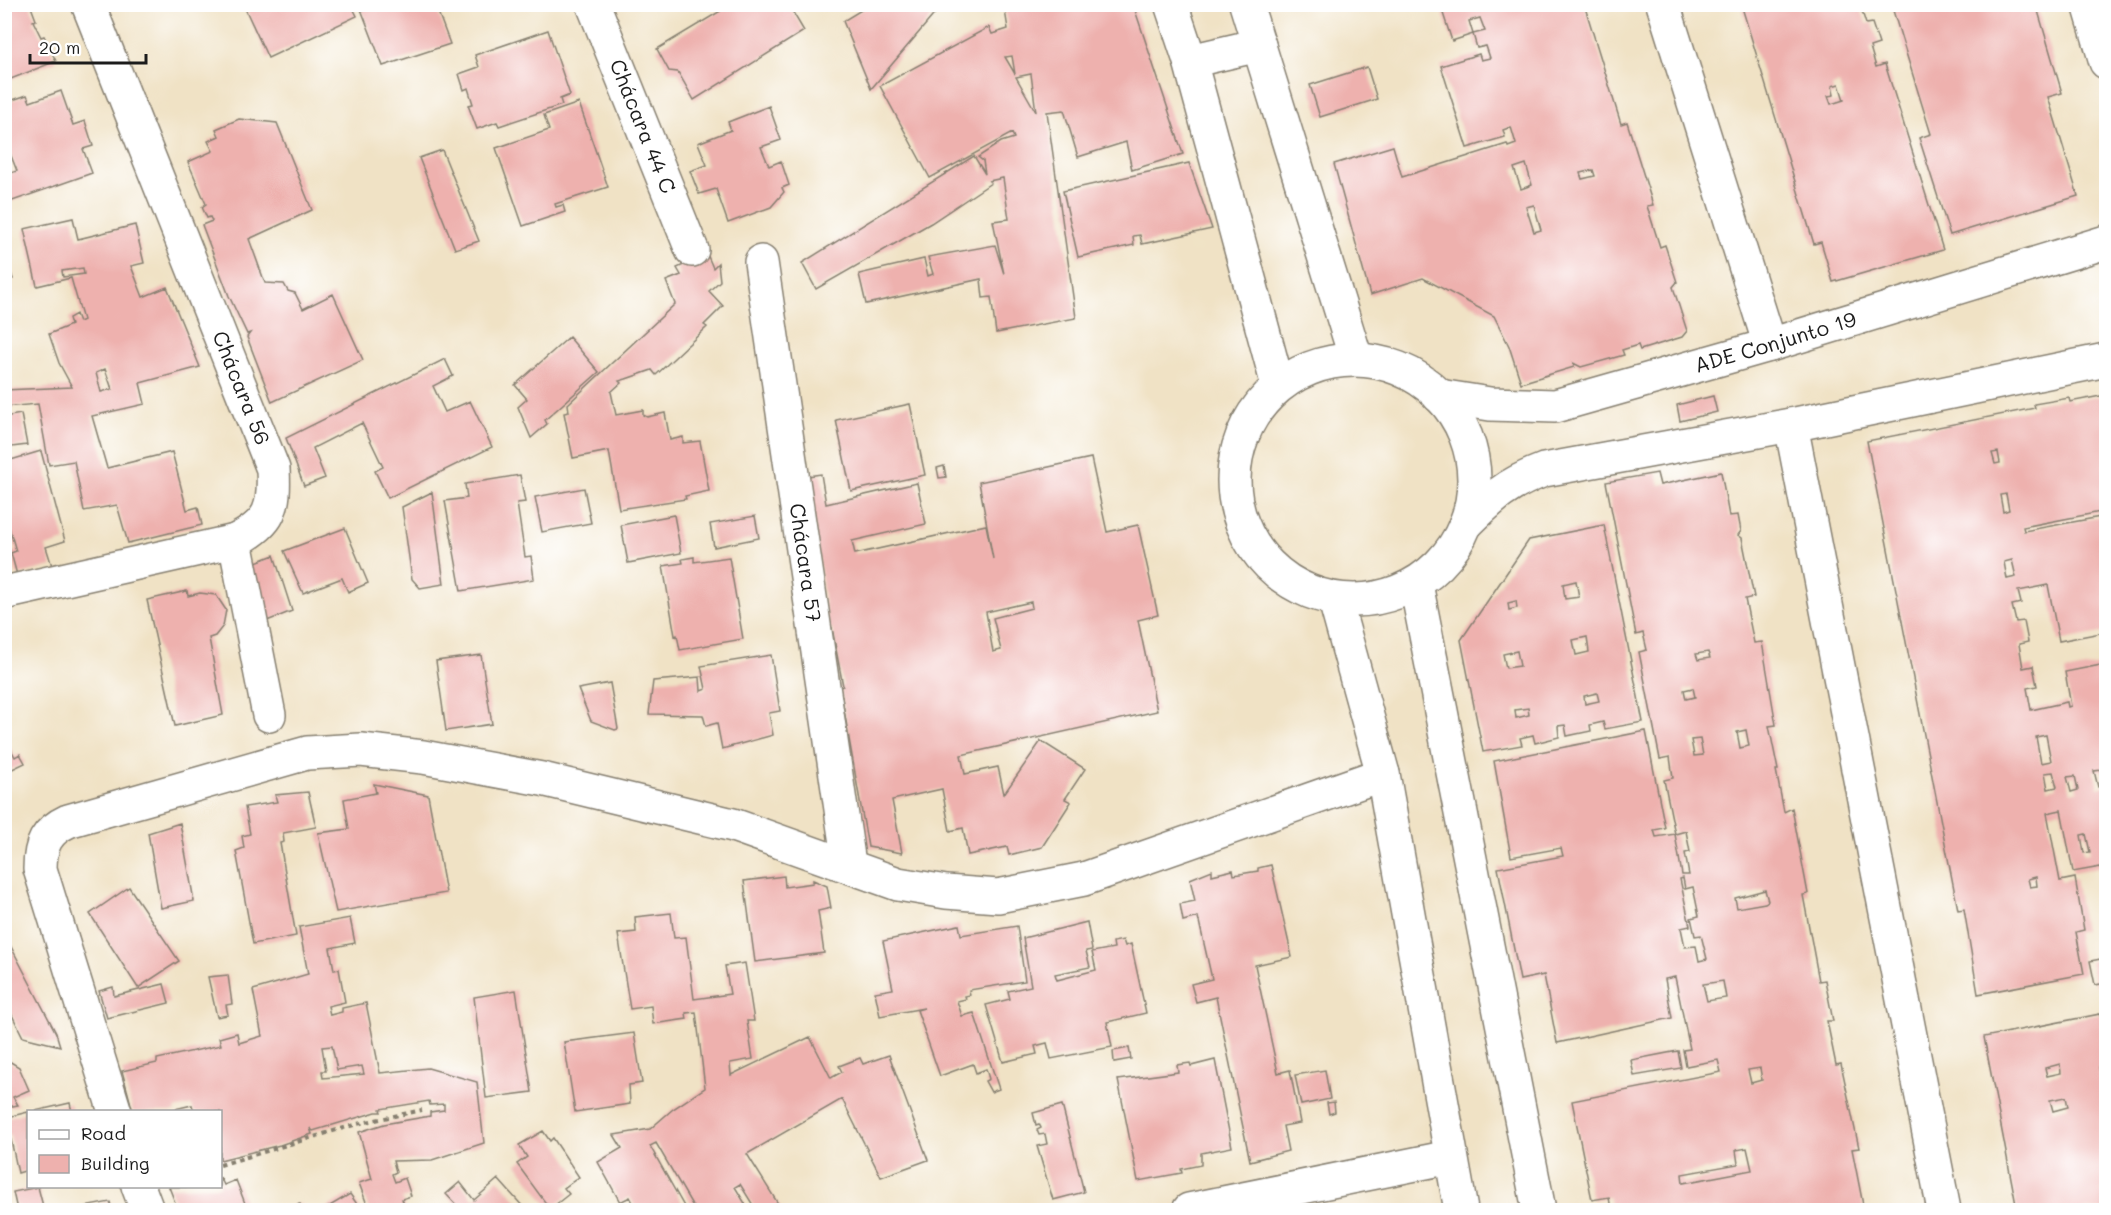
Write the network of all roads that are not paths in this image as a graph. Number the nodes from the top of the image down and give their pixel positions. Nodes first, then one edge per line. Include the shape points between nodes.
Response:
1 (88, 4) edge
2 (594, 4) edge
3 (1171, 4) edge
4 (1246, 4) edge
5 (1663, 4) edge
6 (2089, 4) edge
7 (1259, 45) junction
8 (1190, 61) junction
9 (2106, 62) edge
10 (2106, 242) edge
11 (692, 250) dead end
12 (761, 262) dead end
13 (1770, 345) junction
14 (1356, 359) junction
15 (2106, 360) edge
16 (1278, 386) junction
17 (1439, 396) junction
18 (1791, 425) junction
19 (1466, 525) junction
20 (235, 541) junction
21 (1416, 584) junction
22 (4, 593) edge
23 (1335, 600) junction
24 (269, 715) dead end
25 (1383, 774) junction
26 (849, 864) junction
27 (114, 1110) edge
28 (1450, 1157) junction
29 (139, 1188) edge
30 (147, 1210) edge
31 (1189, 1210) edge
32 (1461, 1210) edge
33 (1539, 1210) edge
34 (1944, 1210) edge

1 - 20 street, Chácara 56 via 273,469 273,501 267,516 256,530
2 - 11 street, Chácara 44 C
3 - 8 street
4 - 7 street
5 - 13 street
6 - 9 street
7 - 8 street
7 - 14 street
8 - 16 street
10 - 13 street, ADE Conjunto 19
12 - 26 street, Chácara 57
13 - 17 street, ADE Conjunto 19 via 1555,406 1490,404
14 - 16 street via 1328,362 1302,371
14 - 17 street via 1392,366 1424,382
15 - 18 street
16 - 23 street via 1252,416 1237,453 1234,491 1244,530 1266,563 1298,587
17 - 19 street via 1464,432 1473,463 1473,495
18 - 19 street via 1544,470 1515,481 1495,495
18 - 34 street
19 - 21 street via 1445,560
20 - 22 street, Chácara 56
20 - 24 street
21 - 23 street via 1377,599
21 - 33 street
23 - 25 street
25 - 26 street via 1084,879 1039,890 998,896 946,892 898,884
25 - 28 street
26 - 27 street via 733,825 542,779 361,750 307,753 68,821 54,828 43,843 40,869
28 - 31 street
28 - 32 street
29 - 30 street

